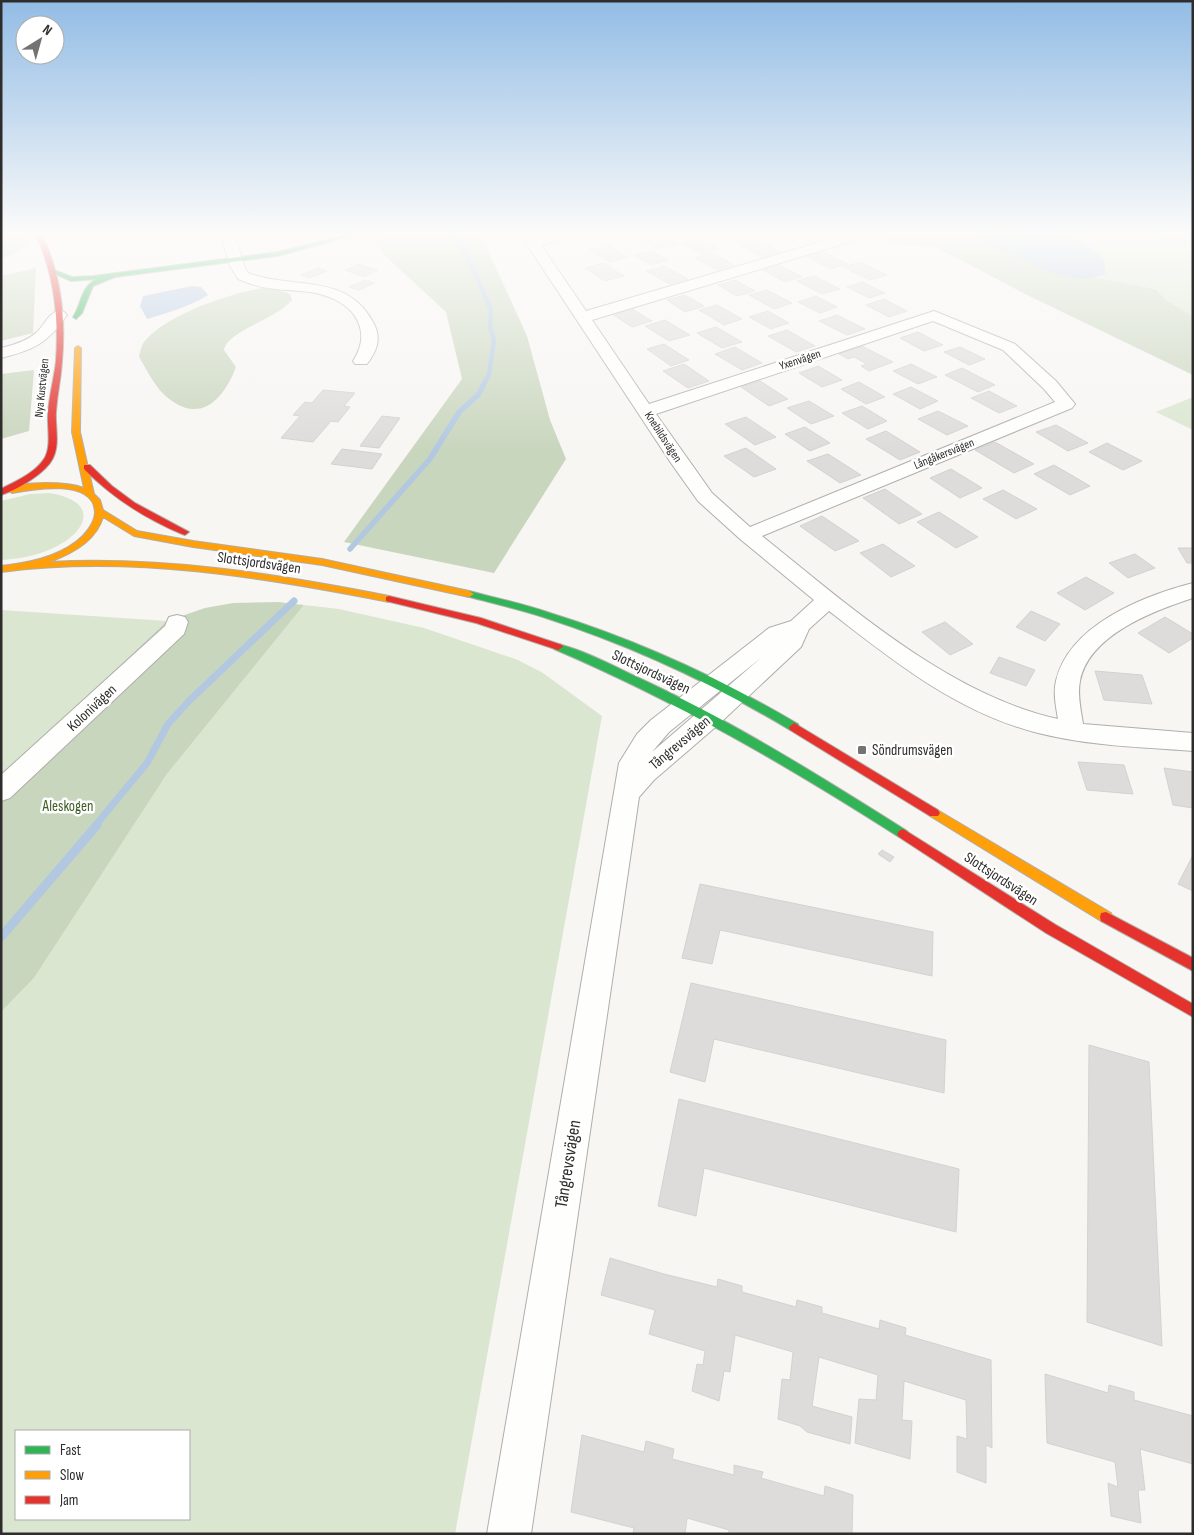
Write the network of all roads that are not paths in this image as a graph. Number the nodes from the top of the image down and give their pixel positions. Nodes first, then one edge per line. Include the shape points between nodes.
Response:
1 (58, 307) edge
2 (75, 307) edge
3 (84, 307) edge
4 (354, 307) edge
5 (577, 307) edge
6 (619, 307) edge
7 (59, 315) junction
8 (76, 317) junction
9 (584, 317) junction
10 (1009, 348) joint
11 (7, 352) edge
12 (361, 361) dead end
13 (59, 362) junction
14 (646, 411) junction
15 (84, 462) junction
16 (1, 493) edge
17 (90, 495) junction
18 (99, 511) junction
19 (747, 535) junction
20 (242, 550) junction
21 (25, 566) junction
22 (1, 570) edge
23 (1193, 590) edge
24 (828, 600) junction
25 (177, 622) dead end
26 (799, 626) junction
27 (712, 683) junction
28 (736, 694) junction
29 (685, 704) junction
30 (710, 718) junction
31 (1072, 731) junction
32 (1193, 742) edge
33 (1, 791) edge
34 (626, 794) junction
35 (1193, 965) edge
36 (1193, 1011) edge
37 (509, 1534) edge

1 - 7 main road, Nya Kustvägen
2 - 8 main road
3 - 8 main road
4 - 12 street via 367,323 371,340 370,350
5 - 9 street, Knebildsvägen
6 - 9 street
7 - 11 street via 39,339
7 - 13 main road, Nya Kustvägen
8 - 15 main road via 76,432
9 - 14 street, Knebildsvägen
10 - 14 street, Yxenvägen via 934,316
10 - 19 street, Långåkersvägen via 1066,404
11 - 13 street via 43,352
13 - 16 main road, Nya Kustvägen via 49,459 33,474
14 - 19 street, Knebildsvägen via 704,497
15 - 17 main road
15 - 20 main road via 114,494 147,515 195,536
16 - 17 main road via 51,485 73,488
17 - 18 main road, Slottsjordsvägen
18 - 20 main road, Slottsjordsvägen via 134,533
18 - 21 main road, Slottsjordsvägen via 96,525 79,542 51,558
19 - 24 street, Knebildsvägen
20 - 27 main road, Slottsjordsvägen via 322,562 493,599 588,629 661,658
21 - 22 main road, Slottsjordsvägen
21 - 29 main road, Slottsjordsvägen via 74,562 130,563 266,579 392,600 462,616 547,642
23 - 31 street via 1172,596 1129,617 1092,640 1077,658 1068,683
24 - 26 street
24 - 31 street via 903,656 964,693 1015,717
25 - 33 street, Kolonivägen via 176,628
26 - 27 street via 777,633
26 - 28 street via 793,642
27 - 28 main road, Slottsjordsvägen
27 - 29 street
28 - 30 street, Tångrevsvägen
28 - 35 main road, Slottsjordsvägen via 1091,909
29 - 30 main road, Slottsjordsvägen
29 - 34 street, Tångrevsvägen via 646,741 632,763
30 - 34 street, Tångrevsvägen via 645,773
30 - 36 main road, Slottsjordsvägen via 815,779 1007,902
31 - 32 street
34 - 37 street, Tångrevsvägen

